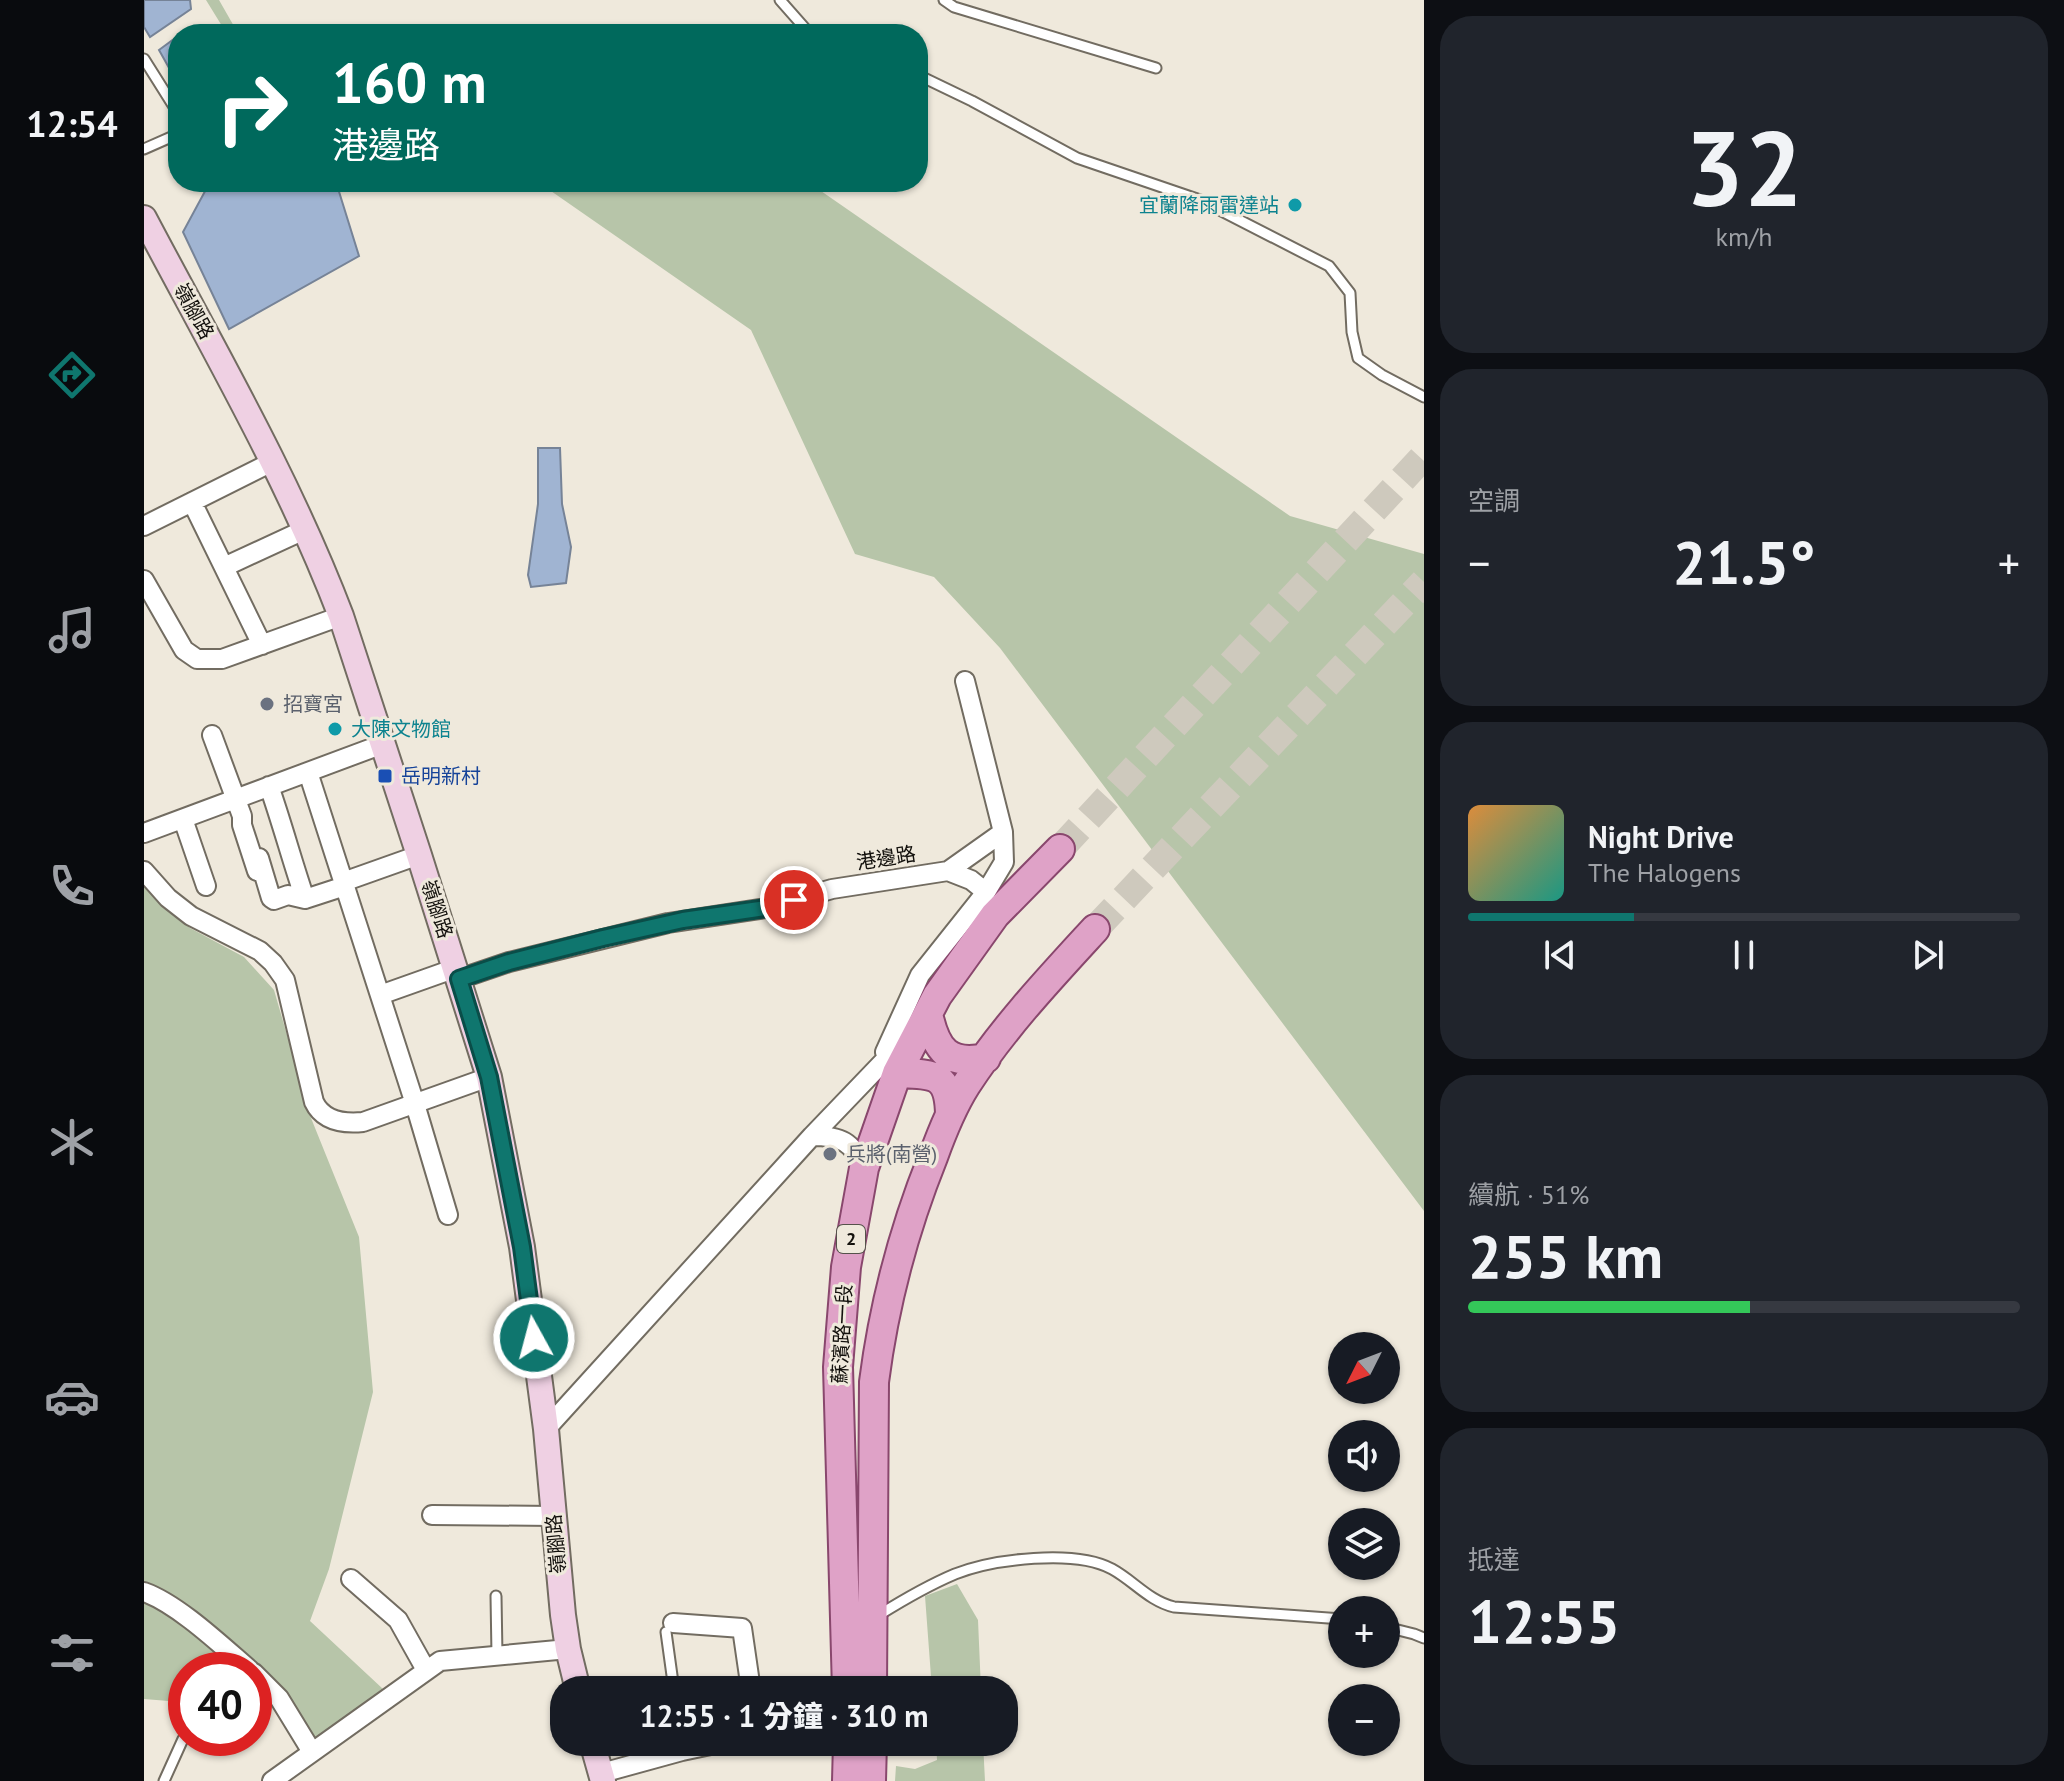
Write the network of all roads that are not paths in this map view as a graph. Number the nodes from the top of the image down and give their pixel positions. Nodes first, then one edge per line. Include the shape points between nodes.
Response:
1 (780, 0) edge
2 (944, 0) edge
3 (801, 24) edge
4 (144, 59) edge
5 (1156, 68) dead end
6 (928, 80) edge
7 (168, 97) edge
8 (168, 138) edge
9 (144, 149) edge
10 (144, 218) edge
11 (1424, 397) edge
12 (272, 462) junction
13 (192, 502) junction
14 (144, 526) edge
15 (304, 530) junction
16 (224, 567) junction
17 (144, 580) edge
18 (341, 616) junction
19 (262, 645) junction
20 (965, 681) dead end
21 (212, 735) dead end
22 (383, 744) junction
23 (308, 772) junction
24 (269, 786) junction
25 (235, 799) junction
26 (183, 819) junction
27 (1003, 832) junction
28 (144, 833) edge
29 (254, 844) dead end
30 (1060, 849) tunnel mouth
31 (419, 855) junction
32 (144, 871) edge
33 (257, 871) dead end
34 (948, 871) junction
35 (344, 884) junction
36 (206, 886) dead end
37 (986, 892) junction
38 (305, 899) junction
39 (1095, 929) tunnel mouth
40 (457, 973) junction
41 (380, 995) junction
42 (928, 1014) junction
43 (986, 1058) junction
44 (888, 1069) junction
45 (489, 1077) junction
46 (415, 1104) junction
47 (950, 1114) junction
48 (812, 1136) junction
49 (864, 1168) junction
50 (448, 1215) dead end
51 (546, 1429) junction
52 (432, 1515) dead end
53 (554, 1516) junction
54 (351, 1579) dead end
55 (144, 1592) edge
56 (496, 1596) dead end
57 (845, 1615) junction
58 (1328, 1618) edge
59 (873, 1619) junction
60 (669, 1628) joint
61 (1400, 1630) edge
62 (1424, 1638) edge
63 (568, 1649) junction
64 (227, 1652) edge
65 (497, 1655) junction
66 (426, 1670) junction
67 (575, 1676) edge
68 (673, 1676) edge
69 (749, 1676) edge
70 (847, 1676) edge
71 (872, 1676) edge
72 (272, 1691) edge
73 (312, 1752) junction
74 (175, 1756) edge
75 (596, 1756) edge
76 (653, 1756) edge
77 (848, 1756) edge
78 (872, 1756) edge
79 (602, 1776) edge
80 (280, 1779) edge
81 (164, 1781) edge
82 (847, 1781) edge
83 (871, 1781) edge

1 - 3 lane
2 - 5 lane
4 - 7 lane
6 - 11 lane via 1077,158 1200,200 1329,266 1350,293 1358,358
8 - 9 lane
10 - 12 street, 嶺腳路
12 - 13 street
12 - 15 street, 嶺腳路
13 - 14 street
13 - 16 street
15 - 16 street
15 - 18 street, 嶺腳路
16 - 19 street
17 - 19 street via 191,656 222,659
18 - 19 street
18 - 22 street, 嶺腳路
20 - 27 street
21 - 25 street
22 - 23 street
22 - 31 street, 嶺腳路
23 - 24 street
23 - 35 street
24 - 25 street
24 - 38 street
25 - 26 street
25 - 33 street
26 - 28 street
26 - 36 street
27 - 34 street
27 - 37 street via 1004,862
29 - 38 street via 271,898
30 - 42 main road, 蘇濱路一段 / 2 via 995,915
31 - 35 street
31 - 40 street, 嶺腳路
32 - 46 street via 191,916 273,963 285,980 314,1102 324,1116 363,1122
34 - 37 street
34 - 40 street, 港邊路 via 668,923
35 - 38 street
35 - 41 street
37 - 44 street via 920,975
39 - 43 main road, 蘇濱路一段
40 - 41 street, 港邊路
40 - 45 street, 嶺腳路
41 - 46 street
42 - 43 main road via 944,1051 955,1059
42 - 44 main road, 蘇濱路一段 / 2
43 - 47 main road, 蘇濱路一段
44 - 47 main road via 935,1076 947,1088
44 - 48 street
44 - 49 main road, 蘇濱路一段 / 2
45 - 46 street
45 - 51 street, 嶺腳路 via 522,1247
46 - 50 street
47 - 59 main road, 蘇濱路一段 via 918,1195 880,1333 874,1382
48 - 49 street via 843,1140
48 - 51 street
49 - 57 main road, 蘇濱路一段 / 2 via 846,1267 838,1367
51 - 53 street, 嶺腳路
52 - 53 street
53 - 63 street, 嶺腳路
54 - 66 street via 398,1620
55 - 64 street via 164,1601
56 - 65 lane
57 - 59 lane
57 - 70 main road, 蘇濱路一段 / 2
58 - 59 lane via 1160,1604 1110,1568 1068,1557 984,1564
59 - 71 main road, 蘇濱路一段
60 - 68 lane
60 - 69 street via 742,1628
61 - 62 lane
63 - 65 street
63 - 67 street, 嶺腳路
65 - 66 street via 440,1661
66 - 73 street
72 - 73 street
73 - 80 street
74 - 81 lane
75 - 79 street
76 - 79 street
77 - 82 main road
78 - 83 main road

